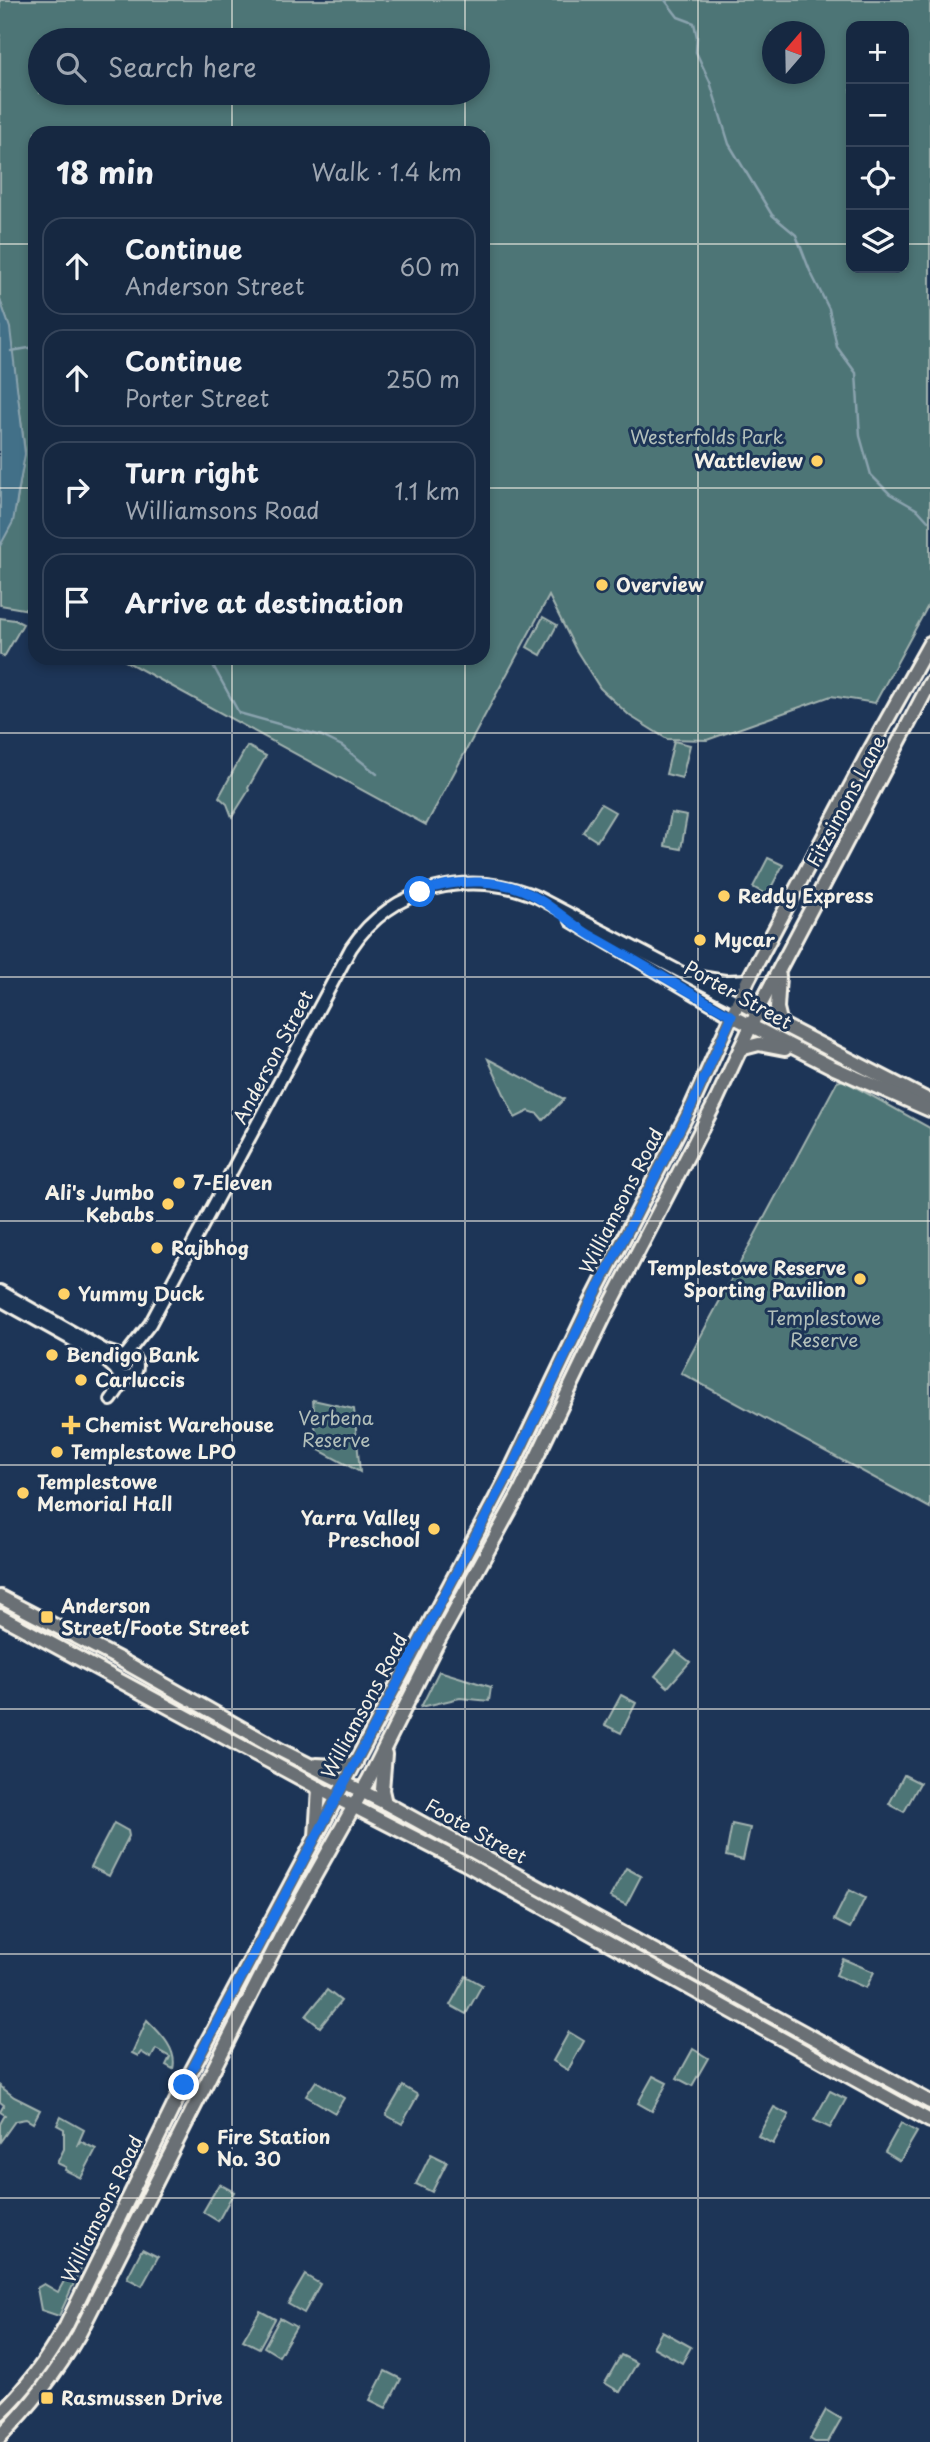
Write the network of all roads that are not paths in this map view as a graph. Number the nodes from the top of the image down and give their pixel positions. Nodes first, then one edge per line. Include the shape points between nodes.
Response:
1 (930, 643) edge
2 (930, 683) edge
3 (879, 735) junction
4 (897, 745) junction
5 (488, 883) joint
6 (537, 897) junction
7 (779, 969) junction
8 (684, 974) junction
9 (748, 980) junction
10 (738, 1002) junction
11 (757, 1012) junction
12 (732, 1016) junction
13 (751, 1025) junction
14 (781, 1025) junction
15 (740, 1049) junction
16 (812, 1058) junction
17 (930, 1101) edge
18 (930, 1110) edge
19 (0, 1291) edge
20 (0, 1300) edge
21 (150, 1324) junction
22 (70, 1335) junction
23 (124, 1356) junction
24 (136, 1364) junction
25 (120, 1373) junction
26 (0, 1597) edge
27 (0, 1616) edge
28 (119, 1660) junction
29 (110, 1674) junction
30 (386, 1746) junction
31 (305, 1763) junction
32 (356, 1763) junction
33 (345, 1783) junction
34 (319, 1788) junction
35 (362, 1792) junction
36 (337, 1798) junction
37 (385, 1802) junction
38 (354, 1806) junction
39 (315, 1840) junction
40 (471, 1850) junction
41 (464, 1863) junction
42 (773, 2016) junction
43 (765, 2031) junction
44 (930, 2102) edge
45 (930, 2121) edge
46 (144, 2166) junction
47 (159, 2174) junction
48 (0, 2413) edge
49 (0, 2437) edge

1 - 3 main road, Fitzsimons Lane
2 - 4 main road, Fitzsimons Lane
3 - 4 main road
3 - 9 main road, Fitzsimons Lane
4 - 7 main road, Fitzsimons Lane
5 - 6 main road, Porter Street
5 - 21 main road, Anderson Street via 463,882 420,892 382,915 356,941
6 - 8 main road, Porter Street
6 - 12 main road, Porter Street via 585,932
7 - 11 main road, Fitzsimons Lane
7 - 14 main road
8 - 9 main road
8 - 10 main road, Porter Street
9 - 10 main road, Fitzsimons Lane
10 - 11 main road, Porter Street
10 - 12 main road, Williamsons Road
11 - 13 main road, Fitzsimons Lane
11 - 14 main road, Porter Street
12 - 13 main road, Porter Street
12 - 32 main road, Williamsons Road via 507,1477
13 - 15 main road, Fitzsimons Lane
13 - 16 main road, Porter Street
14 - 17 main road, Porter Street
15 - 16 main road via 772,1045
15 - 30 main road, Williamsons Road via 520,1492
16 - 18 main road, Porter Street
19 - 22 main road
20 - 22 main road
21 - 23 main road, Anderson Street
21 - 24 main road, Anderson Street
22 - 23 main road
22 - 25 main road
23 - 24 main road
23 - 25 main road via 117,1360
24 - 25 main road via 133,1374
26 - 28 main road, Foote Street
27 - 29 main road, Foote Street
28 - 29 main road
28 - 31 main road, Foote Street
29 - 34 main road, Foote Street
30 - 35 main road, Williamsons Road
30 - 37 main road
31 - 32 main road
31 - 33 main road, Foote Street
32 - 33 main road, Williamsons Road
33 - 35 main road, Foote Street
33 - 36 main road, Williamsons Road
34 - 36 main road, Foote Street
34 - 39 main road
35 - 37 main road, Foote Street
35 - 38 main road, Williamsons Road
36 - 38 main road, Foote Street
36 - 39 main road, Williamsons Road
37 - 40 main road, Foote Street
38 - 41 main road, Foote Street
38 - 47 main road, Williamsons Road
39 - 46 main road, Williamsons Road
40 - 41 main road
40 - 42 main road, Foote Street
41 - 43 main road, Foote Street
42 - 43 main road
42 - 44 main road, Foote Street
43 - 45 main road, Foote Street
46 - 47 main road
46 - 48 main road, Williamsons Road via 54,2347
47 - 49 main road, Williamsons Road via 67,2354

